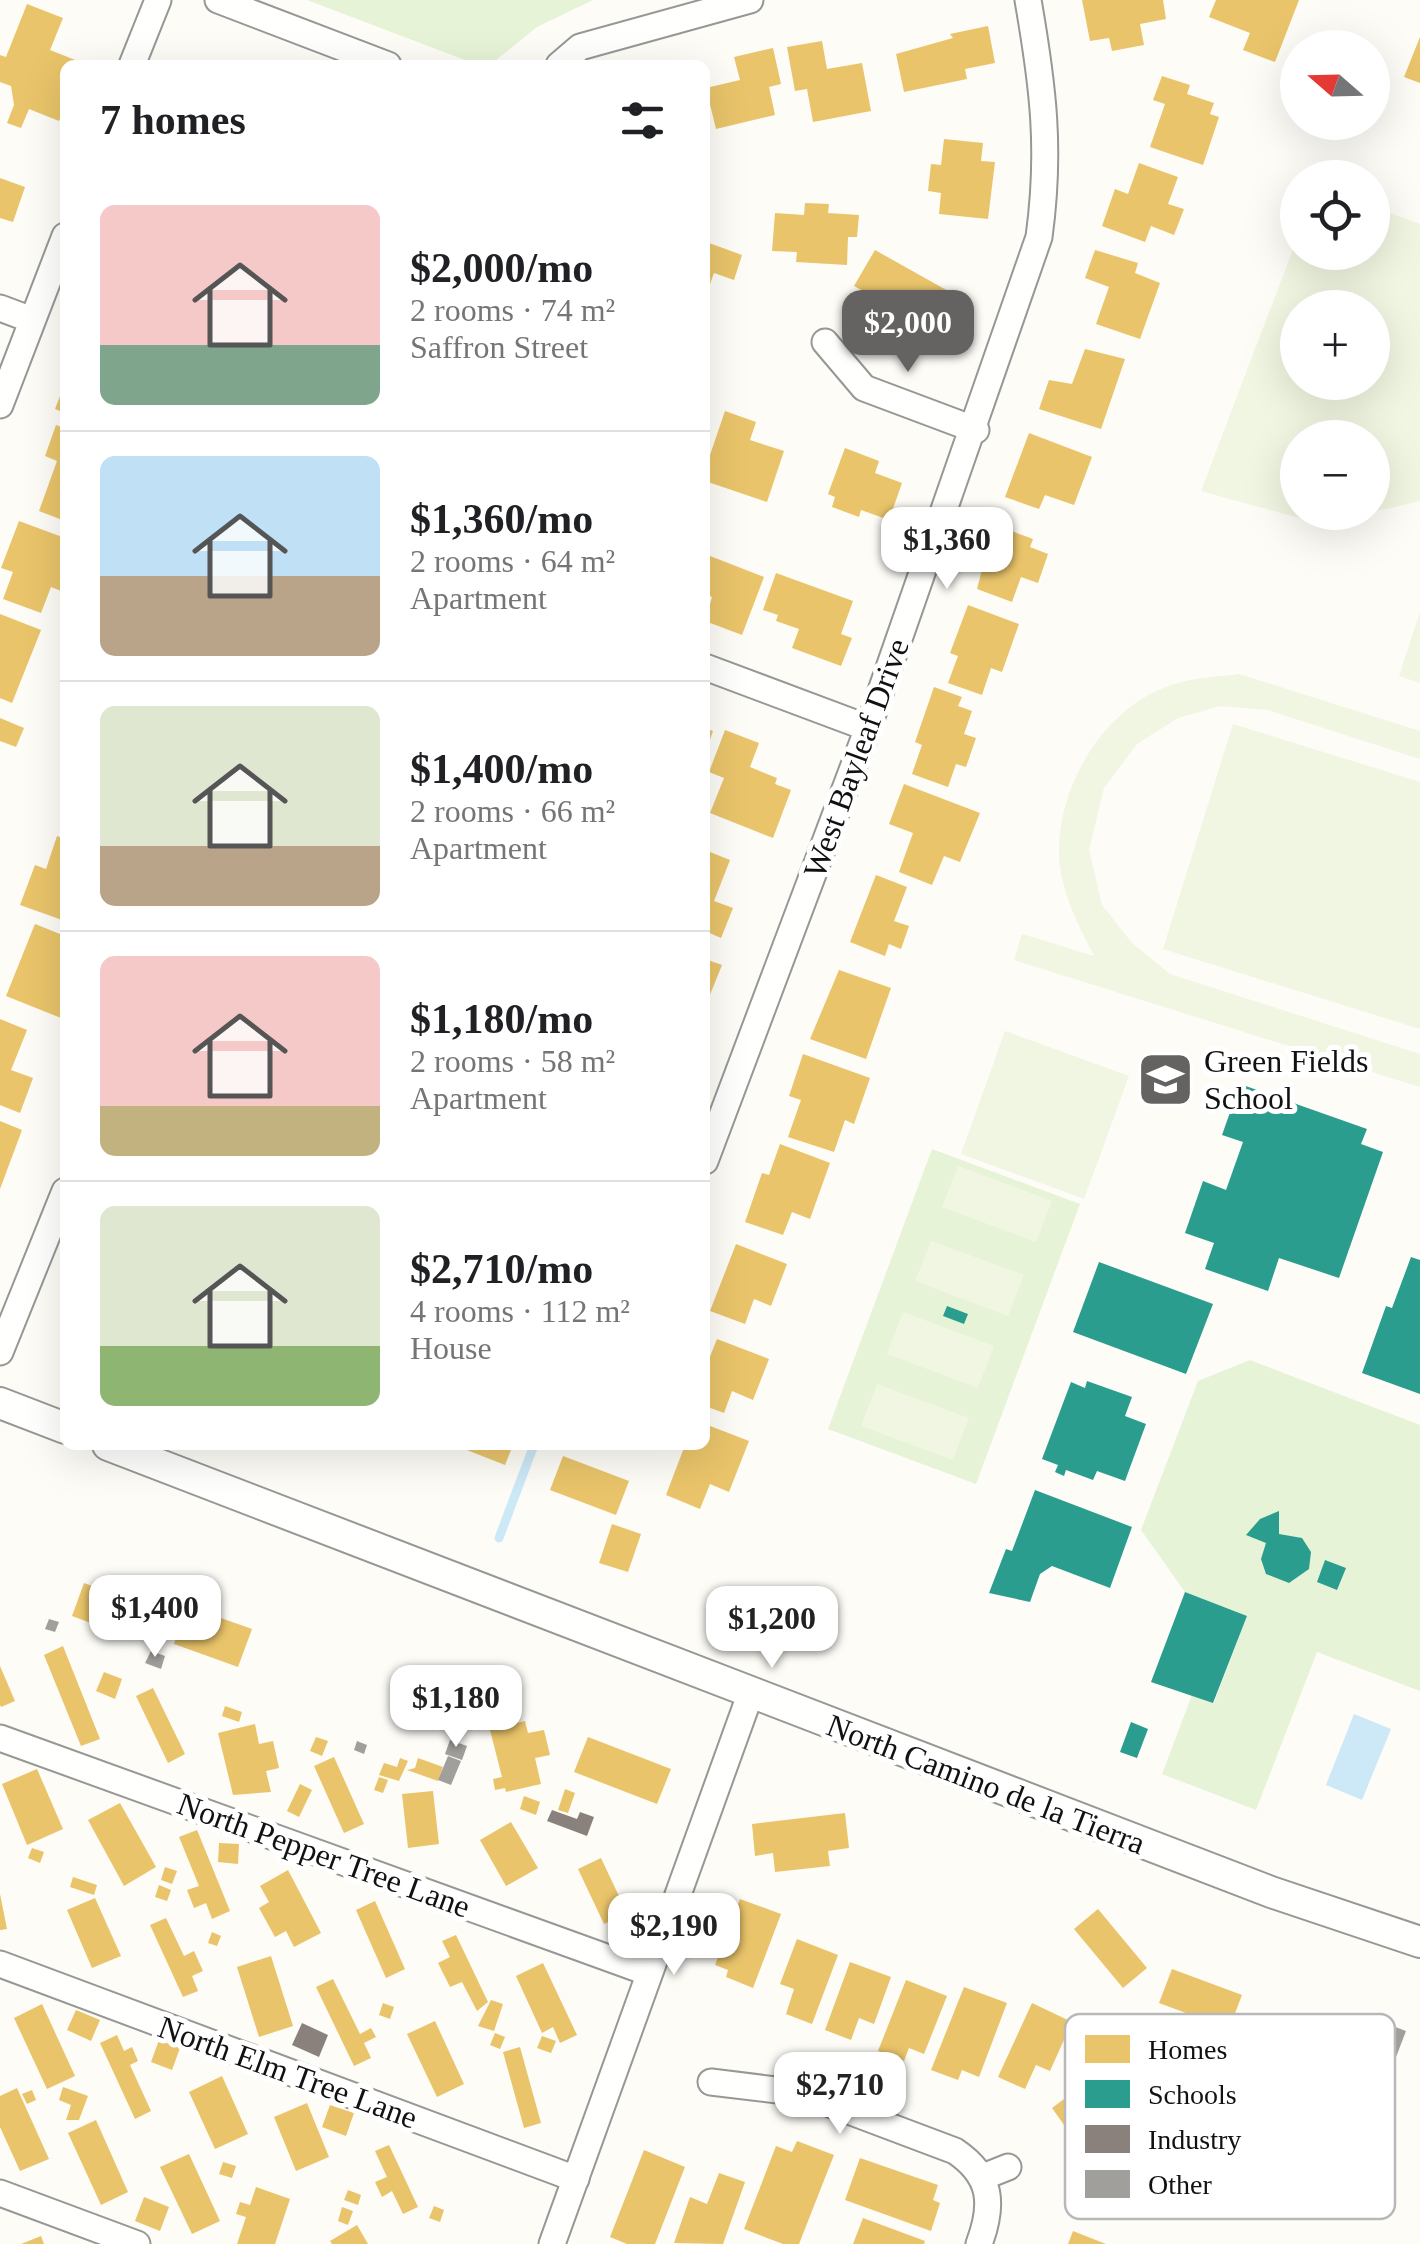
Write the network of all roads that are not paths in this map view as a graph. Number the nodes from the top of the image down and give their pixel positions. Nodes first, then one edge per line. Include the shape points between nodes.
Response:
1 (158, 0) edge
2 (218, 0) edge
3 (750, 0) edge
4 (1028, 0) edge
5 (134, 60) edge
6 (375, 60) edge
7 (565, 60) edge
8 (60, 249) edge
9 (0, 308) edge
10 (32, 320) junction
11 (825, 342) dead end
12 (0, 405) edge
13 (976, 430) junction
14 (710, 669) edge
15 (868, 728) junction
16 (710, 1148) edge
17 (60, 1203) edge
18 (0, 1352) edge
19 (0, 1403) edge
20 (60, 1426) edge
21 (121, 1450) edge
22 (750, 1694) junction
23 (0, 1738) edge
24 (1420, 1942) edge
25 (0, 1964) edge
26 (647, 1972) junction
27 (711, 2082) dead end
28 (1008, 2168) dead end
29 (983, 2177) junction
30 (576, 2179) junction
31 (0, 2193) edge
32 (137, 2244) edge
33 (552, 2244) edge
34 (979, 2244) edge

1 - 5 street
2 - 6 street
3 - 7 street via 580,47
4 - 13 street, West Bayleaf Drive via 1048,169 1039,237
8 - 10 street
9 - 10 street
10 - 12 street
11 - 13 street via 864,388
13 - 15 street, West Bayleaf Drive
14 - 15 street
15 - 16 street, West Bayleaf Drive
17 - 18 street
19 - 20 street
21 - 22 street, North Camino de la Tierra
22 - 24 street, North Camino de la Tierra via 1270,1892
22 - 26 street
23 - 26 street, North Pepper Tree Lane
25 - 30 street, North Elm Tree Lane
26 - 30 street
27 - 29 street via 802,2093 955,2151
28 - 29 street
29 - 34 street via 990,2211
30 - 33 street
31 - 32 street

